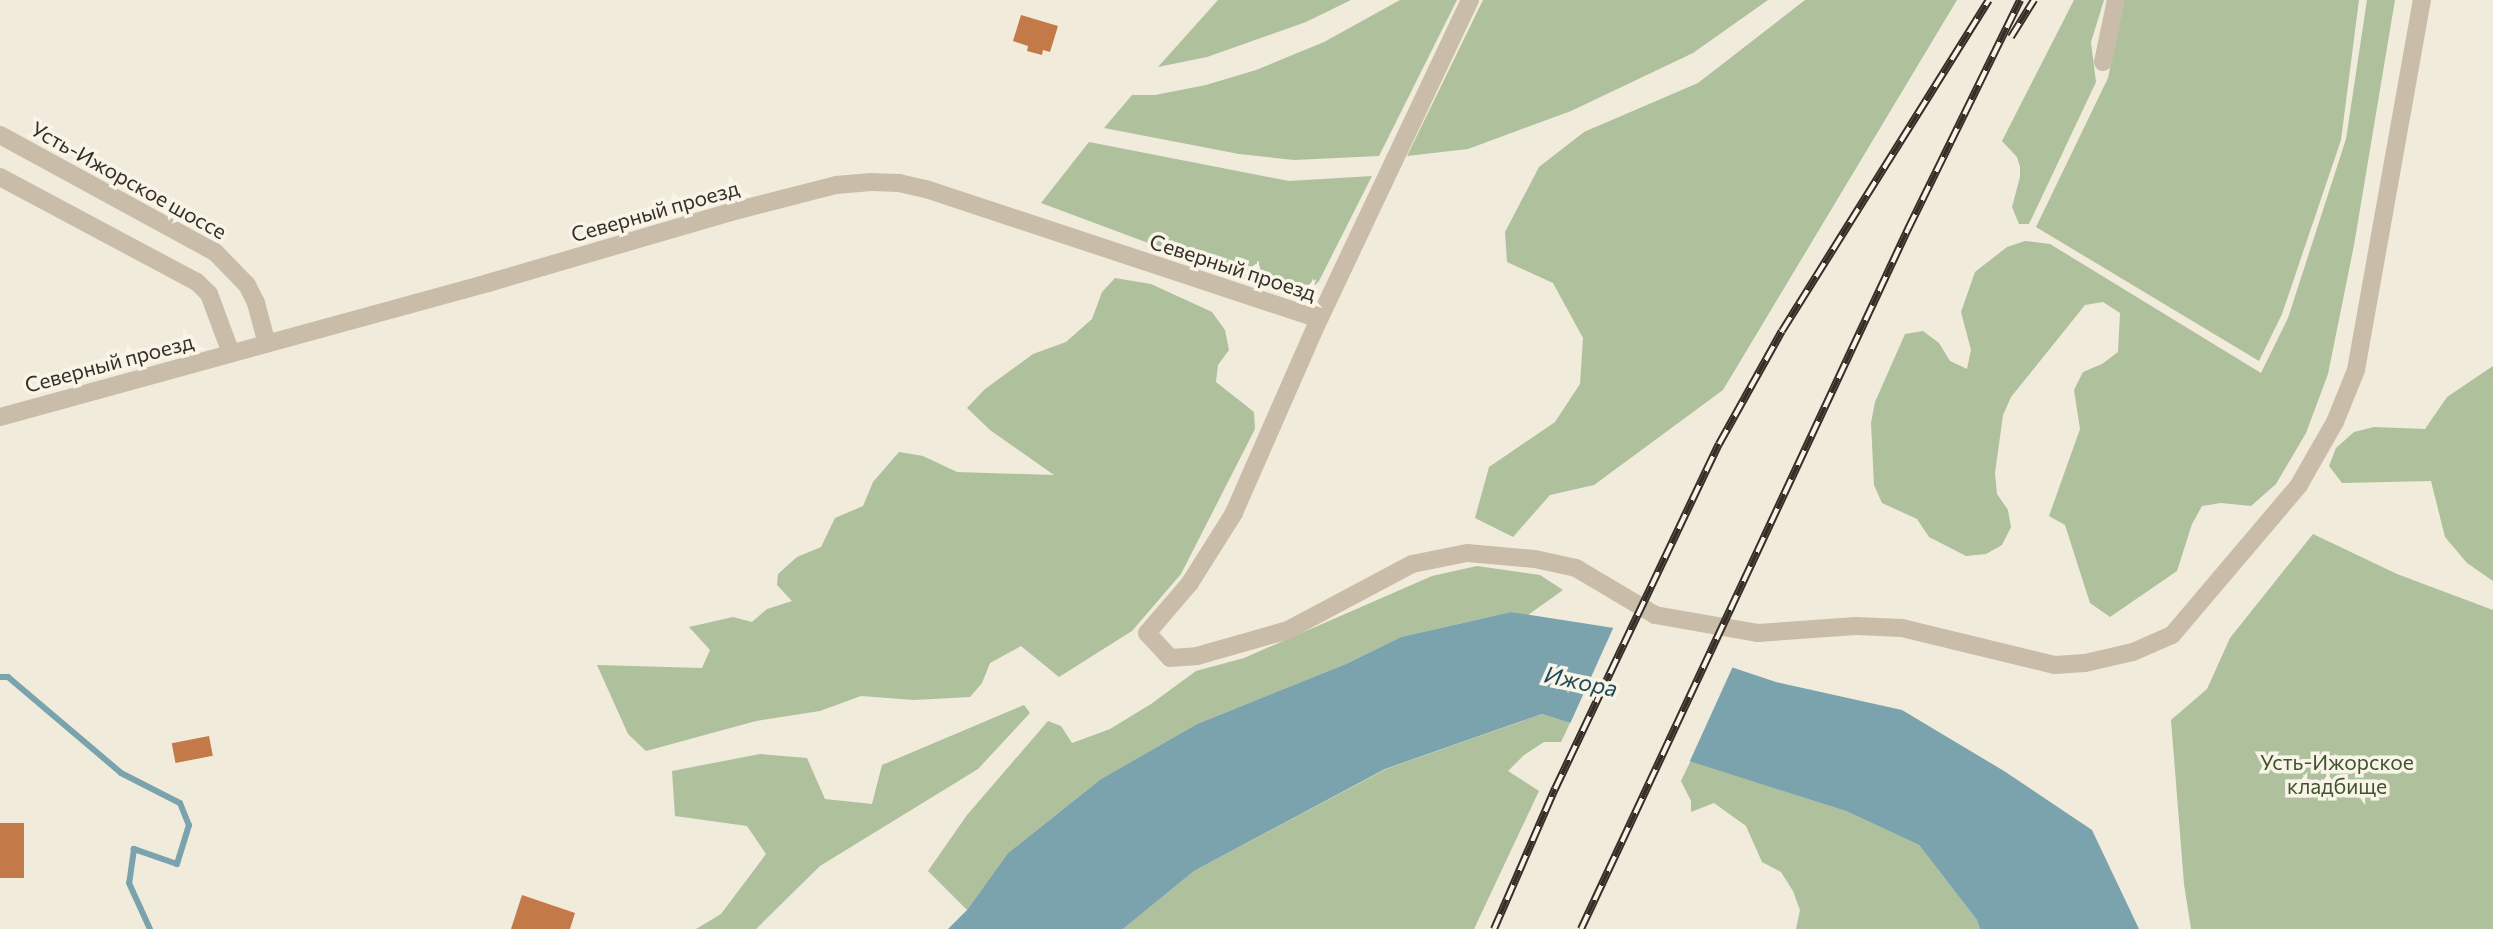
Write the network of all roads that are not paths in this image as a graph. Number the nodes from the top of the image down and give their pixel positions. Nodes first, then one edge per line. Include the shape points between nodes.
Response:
1 (1470, 0) edge
2 (2116, 0) edge
3 (2422, 0) edge
4 (2103, 62) dead end
5 (0, 135) edge
6 (0, 177) edge
7 (214, 315) junction
8 (1319, 319) junction
9 (267, 344) junction
10 (231, 354) junction
11 (200, 362) junction
12 (0, 417) edge

1 - 8 street, Северный проезд
2 - 4 street
3 - 8 street, Северный проезд via 2356,370 2335,422 2299,485 2172,635 2133,652 2055,665 1902,628 1856,626 1758,633 1655,615 1576,568 1478,554 1412,565 1288,630 1197,656 1170,659 1147,633 1190,583 1234,513
5 - 9 street, Усть-Ижорское шоссе via 215,251 247,285
6 - 7 street via 186,274 209,294
7 - 10 street
7 - 11 street via 212,338
8 - 9 street, Северный проезд via 926,189 871,182 836,185 731,212
9 - 10 street, Северный проезд
10 - 11 street, Северный проезд
11 - 12 street, Северный проезд

